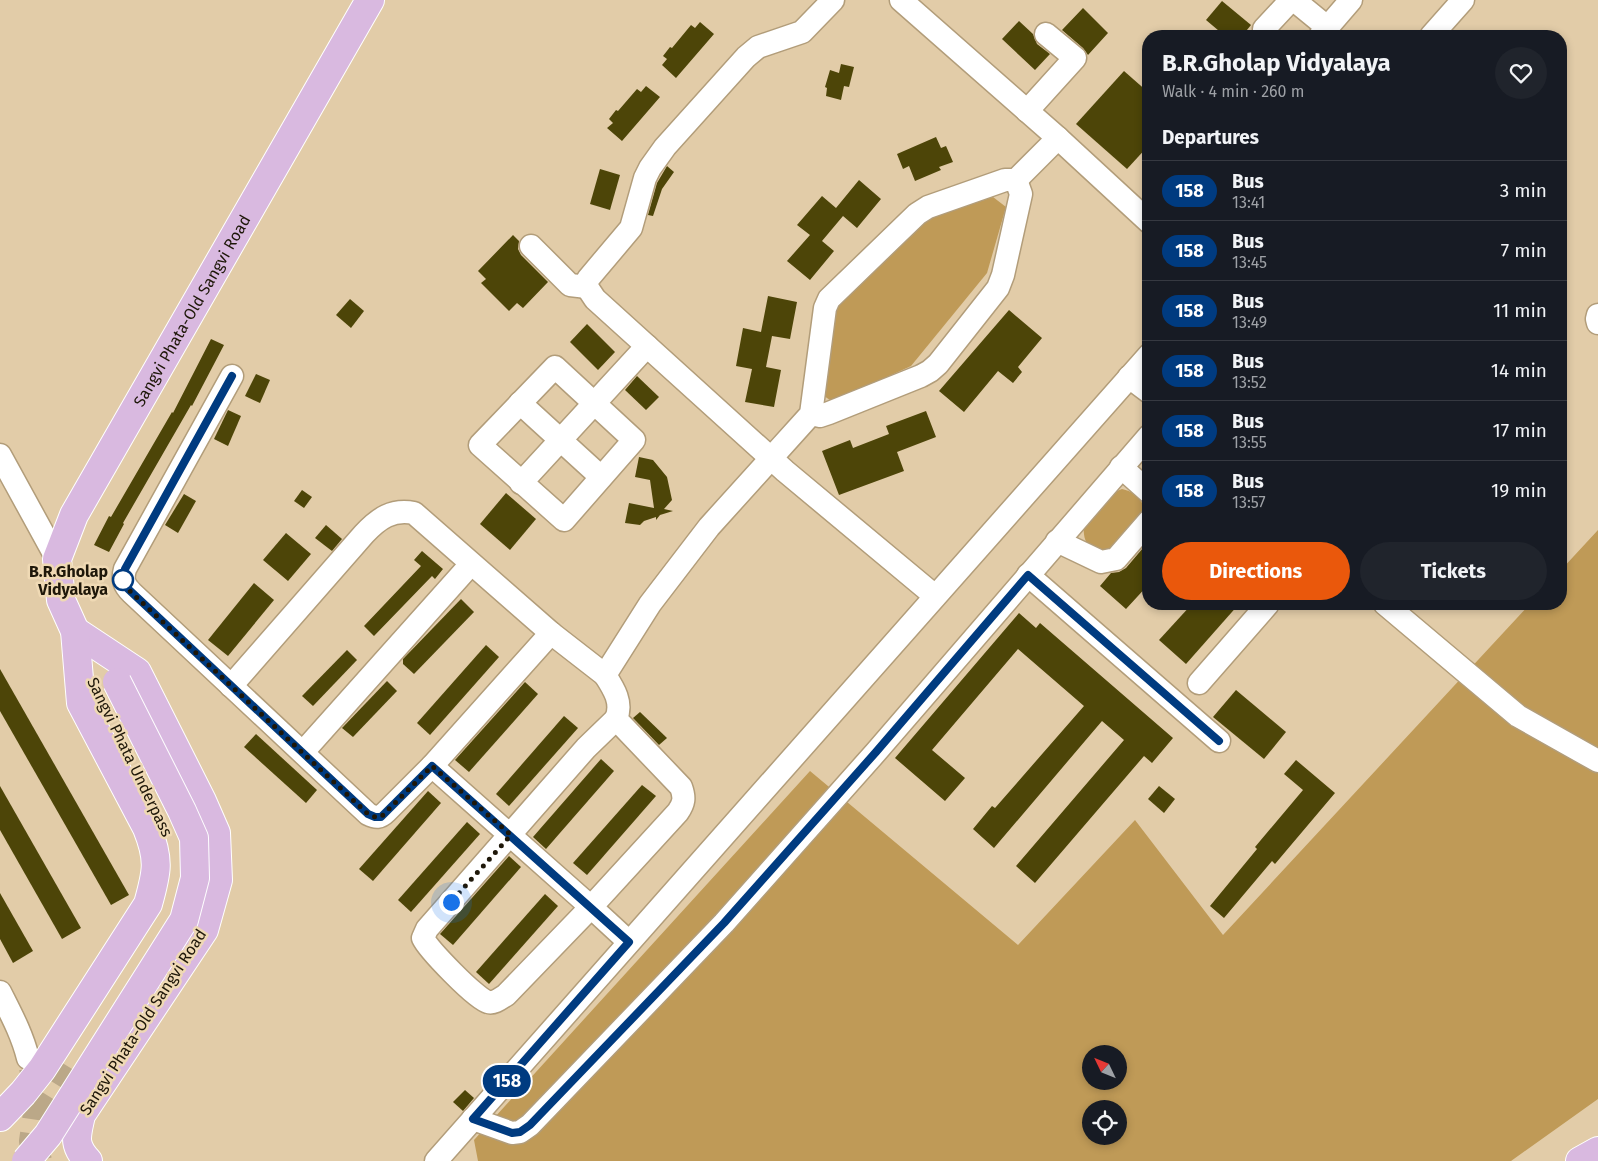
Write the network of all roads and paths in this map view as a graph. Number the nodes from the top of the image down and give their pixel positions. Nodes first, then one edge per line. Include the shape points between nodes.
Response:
1 (370, 0) edge
2 (833, 0) edge
3 (901, 0) edge
4 (1293, 0) edge
5 (1351, 0) edge
6 (1463, 0) edge
7 (1264, 29) dead end
8 (1321, 30) edge
9 (1325, 30) edge
10 (1436, 30) edge
11 (1046, 34) dead end
12 (1027, 112) junction
13 (1058, 138) junction
14 (1016, 180) junction
15 (1142, 216) edge
16 (531, 246) dead end
17 (587, 287) junction
18 (1598, 315) edge
19 (1598, 323) edge
20 (647, 346) junction
21 (1142, 363) edge
22 (232, 376) dead end
23 (1129, 377) junction
24 (1142, 387) edge
25 (595, 403) junction
26 (520, 404) junction
27 (812, 414) junction
28 (560, 440) junction
29 (1142, 444) edge
30 (0, 455) edge
31 (772, 458) junction
32 (1121, 467) junction
33 (601, 477) junction
34 (521, 483) junction
35 (1142, 486) edge
36 (0, 496) edge
37 (22, 498) junction
38 (1142, 529) edge
39 (1057, 541) junction
40 (57, 559) junction
41 (471, 564) junction
42 (1028, 575) junction
43 (935, 596) junction
44 (1263, 610) edge
45 (1392, 610) edge
46 (75, 632) junction
47 (551, 633) junction
48 (605, 675) junction
49 (1199, 683) dead end
50 (231, 686) junction
51 (616, 719) junction
52 (1219, 741) dead end
53 (303, 752) junction
54 (1598, 761) edge
55 (432, 766) junction
56 (511, 835) junction
57 (591, 907) junction
58 (629, 942) junction
59 (0, 992) edge
60 (28, 1058) tunnel mouth
61 (64, 1064) tunnel mouth
62 (0, 1117) edge
63 (466, 1127) junction
64 (1598, 1151) edge
65 (26, 1161) edge
66 (88, 1161) edge
67 (436, 1161) edge
68 (460, 1161) edge
69 (1580, 1161) edge

1 - 40 main road, Sangvi Phata-Old Sangvi Road via 74,515
2 - 17 street via 802,32 758,47 746,57 665,147 645,178 631,228 588,279
3 - 12 street
4 - 7 street
4 - 8 street
5 - 9 street
6 - 10 street
11 - 12 street via 1075,58
12 - 13 street
13 - 14 street
13 - 15 street
14 - 27 street via 1005,180 928,207 917,214 829,299 825,308
14 - 27 street via 1021,194 998,288 938,364 903,384 820,416
16 - 17 street via 570,285
17 - 20 street via 595,300
18 - 19 street
20 - 25 street
20 - 31 street
21 - 23 street
22 - 50 street via 122,578 126,587
23 - 24 street
23 - 43 street
25 - 26 street via 555,367
25 - 28 street
25 - 33 street via 634,440
26 - 28 street
26 - 34 street via 480,445
27 - 31 street
28 - 33 street
28 - 34 street
29 - 32 street
30 - 37 street
31 - 43 street
31 - 48 street via 703,535 650,604
32 - 35 street
32 - 39 street
33 - 34 street via 564,520
36 - 37 street
37 - 40 street
38 - 39 street via 1116,559 1109,561 1101,562
39 - 42 street
40 - 46 main road, Sangvi Phata-Old Sangvi Road via 61,600
41 - 47 street
41 - 50 street via 414,513 393,513 374,523 361,536
41 - 53 street
42 - 52 street
42 - 63 street via 724,923 530,1125 512,1133
43 - 58 street
44 - 49 street
45 - 54 street via 1518,716
46 - 61 main road, Sangvi Phata Underpass via 97,693 162,820 171,843 173,876 163,911
46 - 62 main road, Sangvi Phata-Old Sangvi Road via 81,703 147,828 155,847 156,874 148,904 42,1068 24,1093
46 - 65 main road, bridge via 117,682 182,811 194,838 195,878 184,920 48,1135
46 - 66 main road, Sangvi Phata-Old Sangvi Road via 137,672 216,833 218,880 204,930 81,1115 76,1141
47 - 48 street
47 - 55 street
48 - 51 street via 619,702 620,711
50 - 53 street
51 - 56 street via 586,748
51 - 57 street via 681,787 683,804
53 - 55 street via 375,817 381,817
55 - 56 street
56 - 57 street
56 - 57 street via 427,929 423,938 431,951 477,995 488,1002 506,995
57 - 58 street
58 - 63 street
59 - 60 street
63 - 67 street
63 - 68 street
64 - 69 main road

